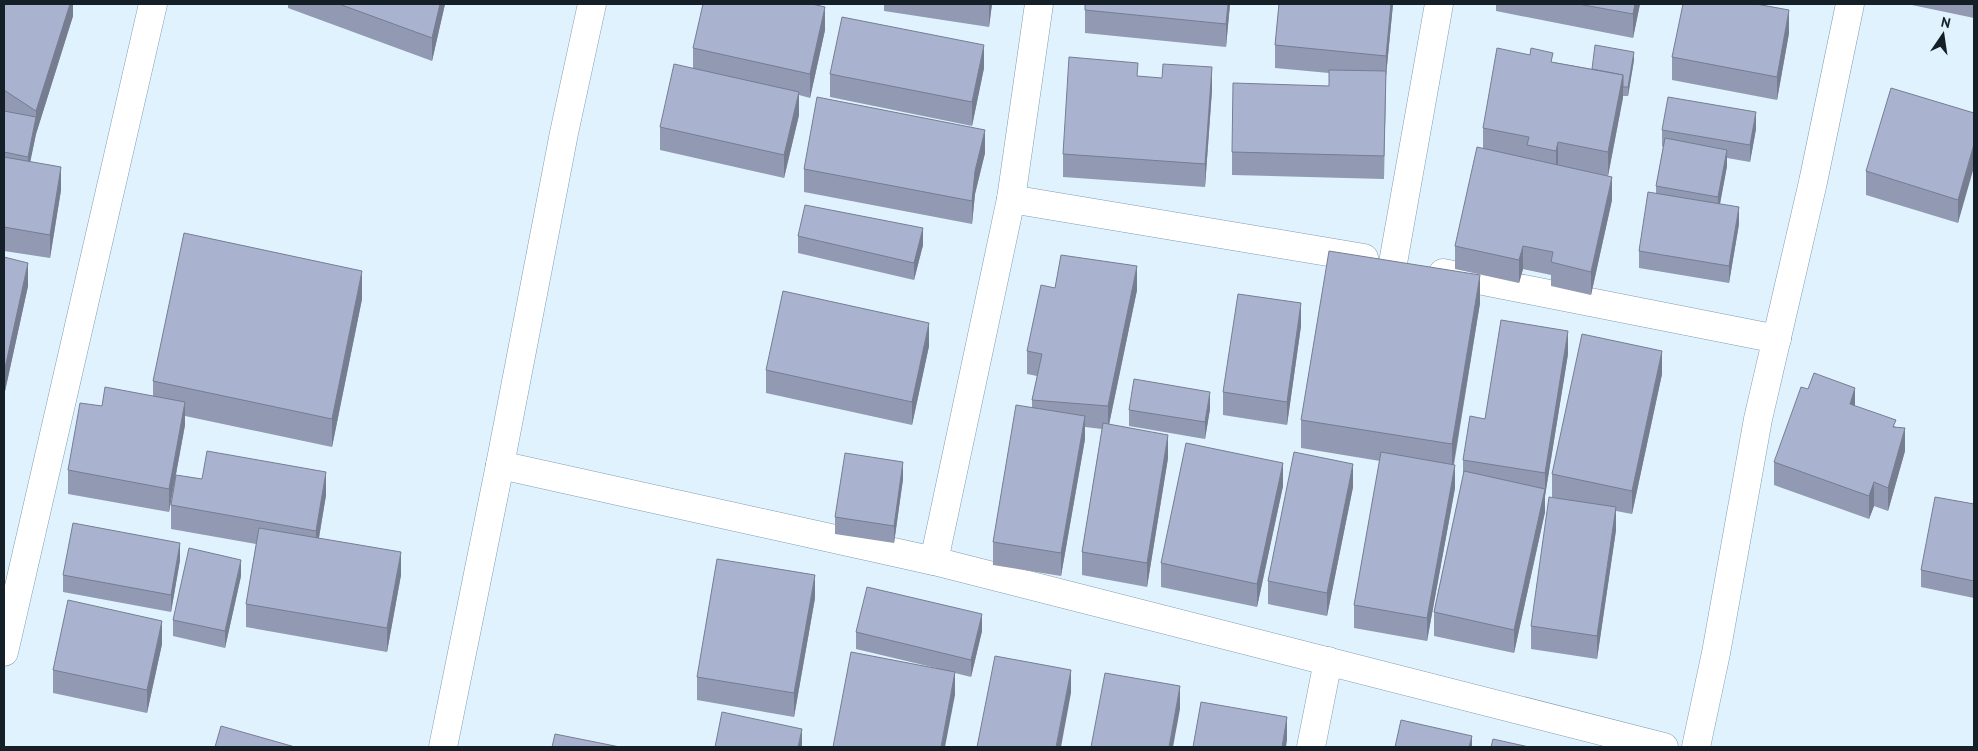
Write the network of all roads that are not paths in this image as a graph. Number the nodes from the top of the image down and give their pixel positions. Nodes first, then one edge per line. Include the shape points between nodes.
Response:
1 (153, 4) edge
2 (592, 4) edge
3 (1039, 4) edge
4 (1439, 4) edge
5 (1850, 4) edge
6 (1010, 199) junction
7 (1393, 262) junction
8 (1777, 339) junction
9 (500, 465) junction
10 (934, 561) junction
11 (4, 652) edge
12 (1328, 661) junction
13 (443, 747) edge
14 (1311, 747) edge
15 (1664, 747) edge
16 (1696, 747) edge

1 - 11 street
2 - 9 street
3 - 6 street
4 - 7 street
5 - 8 street
6 - 7 street
6 - 10 street
7 - 8 street
8 - 16 street via 1758,419
9 - 10 street
9 - 13 street
10 - 12 street
12 - 14 street
12 - 15 street

